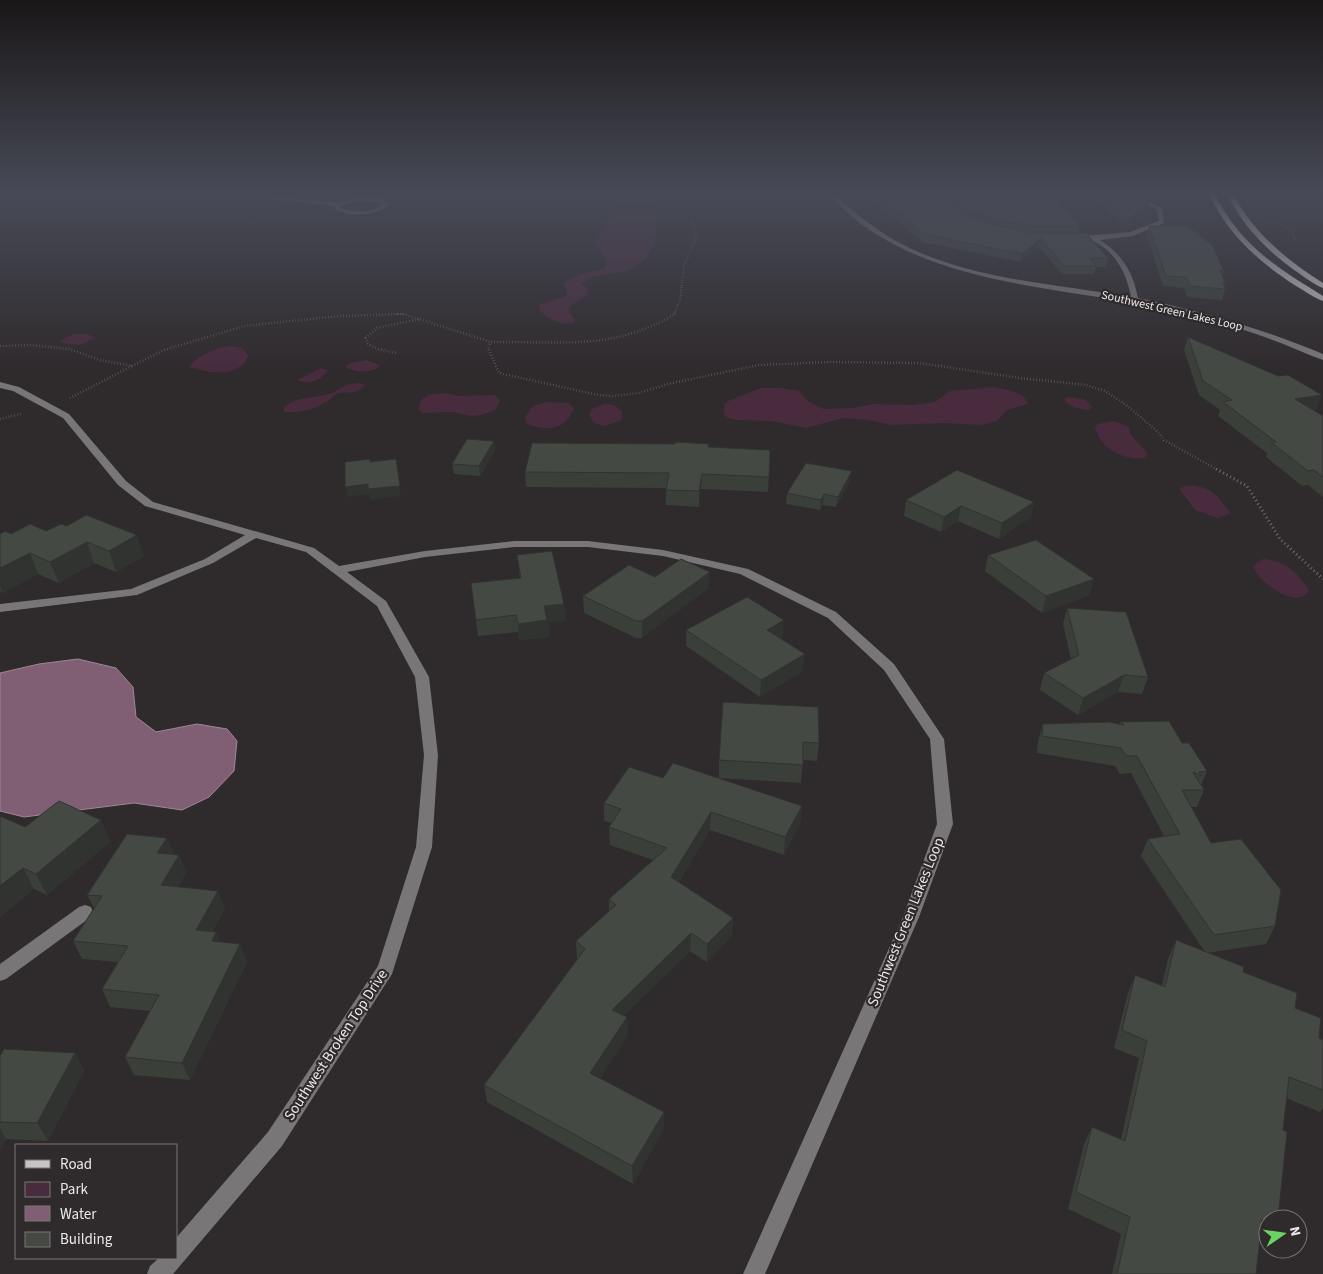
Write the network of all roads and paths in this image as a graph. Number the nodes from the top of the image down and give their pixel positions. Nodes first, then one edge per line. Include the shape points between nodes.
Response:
1 (688, 253) edge
2 (915, 253) edge
3 (1114, 253) edge
4 (1258, 253) edge
5 (1277, 253) edge
6 (1323, 286) edge
7 (1323, 299) edge
8 (1135, 300) junction
9 (423, 319) junction
10 (491, 342) junction
11 (0, 346) edge
12 (396, 353) dead end
13 (1323, 357) edge
14 (132, 366) junction
15 (0, 385) edge
16 (46, 406) junction
17 (0, 419) edge
18 (253, 535) junction
19 (338, 570) junction
20 (1323, 579) edge
21 (0, 608) edge
22 (85, 912) dead end
23 (0, 974) edge
24 (178, 1253) edge
25 (173, 1259) edge
26 (158, 1274) edge
27 (754, 1274) edge

1 - 10 path via 682,270 683,287 677,310 651,328 602,340 556,344
2 - 8 street, Southwest Green Lakes Loop via 989,276
3 - 8 street via 1125,264
4 - 7 main road
5 - 6 main road
8 - 13 street, Southwest Green Lakes Loop via 1203,315
9 - 10 path
9 - 12 path via 377,328 366,338 371,346
9 - 14 path via 403,314 339,316 244,326 164,350
10 - 20 path via 488,348 499,373 612,396 639,393 675,382 759,365 795,363 919,363 1086,385 1105,391 1171,444 1247,486 1280,540
11 - 14 path via 28,345 69,350
14 - 16 path via 79,395
15 - 16 street, Southwest Broken Top Drive via 16,389
16 - 17 path
16 - 18 street, Southwest Broken Top Drive via 66,416 122,484 148,504
18 - 19 street, Southwest Broken Top Drive via 310,550
18 - 21 street via 210,561 133,592
19 - 24 street, Southwest Broken Top Drive via 382,604 422,677 431,755 424,847 386,969 275,1140
19 - 27 street, Southwest Green Lakes Loop via 425,554 514,544 588,544 663,553 744,571 832,615 889,667 937,739 945,824 911,917
22 - 23 street
25 - 26 street

